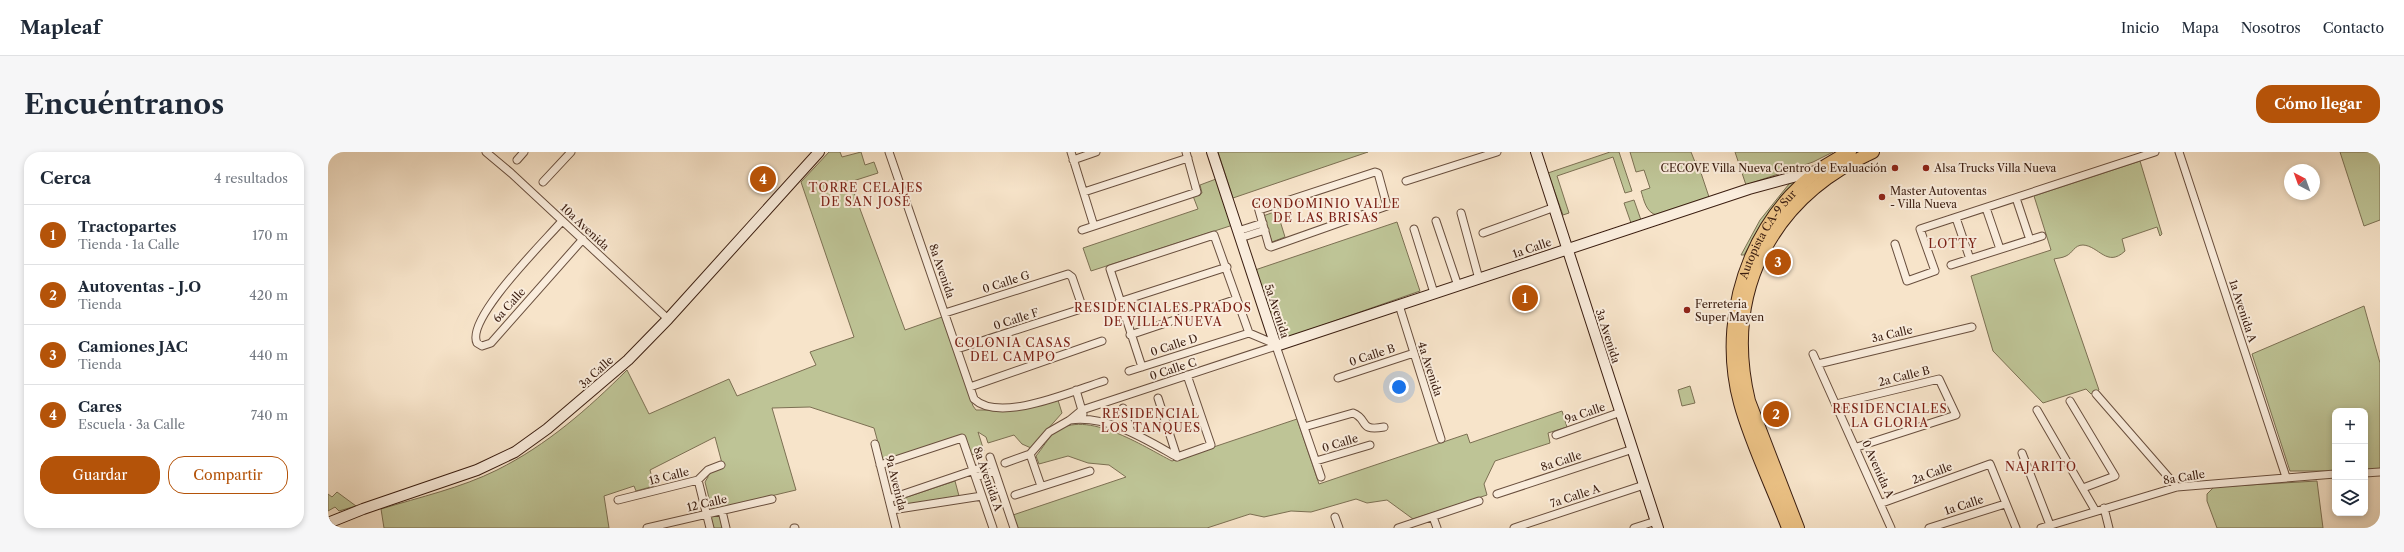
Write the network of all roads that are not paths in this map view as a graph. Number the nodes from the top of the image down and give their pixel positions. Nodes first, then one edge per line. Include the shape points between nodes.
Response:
1 (486, 152) edge
2 (524, 152) edge
3 (571, 152) edge
4 (819, 152) edge
5 (888, 152) edge
6 (1071, 152) edge
7 (1096, 152) edge
8 (1212, 152) edge
9 (1497, 152) edge
10 (1536, 152) edge
11 (1850, 152) edge
12 (1873, 152) edge
13 (2155, 152) edge
14 (2179, 152) edge
15 (1187, 155) edge
16 (516, 160) dead end
17 (1073, 160) junction
18 (1799, 180) junction
19 (1406, 181) dead end
20 (543, 182) dead end
21 (1084, 192) junction
22 (2016, 198) junction
23 (1555, 207) junction
24 (1986, 208) junction
25 (1461, 213) dead end
26 (1956, 218) junction
27 (562, 221) junction
28 (1436, 221) dead end
29 (1094, 226) junction
30 (1264, 226) junction
31 (1414, 229) dead end
32 (1082, 230) dead end
33 (1483, 233) dead end
34 (1239, 235) junction
35 (2042, 236) dead end
36 (583, 239) junction
37 (2030, 240) junction
38 (1895, 244) dead end
39 (1567, 249) junction
40 (2000, 249) junction
41 (1970, 259) junction
42 (1951, 265) dead end
43 (1227, 267) junction
44 (1479, 279) junction
45 (1458, 286) junction
46 (1434, 293) junction
47 (1237, 299) junction
48 (1119, 302) junction
49 (1399, 305) junction
50 (1081, 309) joint
51 (945, 313) junction
52 (668, 320) junction
53 (1972, 328) dead end
54 (1249, 332) junction
55 (1130, 335) junction
56 (1102, 341) dead end
57 (1275, 345) junction
58 (958, 349) junction
59 (1414, 353) junction
60 (1814, 354) dead end
61 (1818, 364) junction
62 (1142, 367) junction
63 (1129, 371) dead end
64 (1187, 375) junction
65 (1338, 378) dead end
66 (1104, 381) dead end
67 (970, 387) junction
68 (1076, 390) junction
69 (2096, 394) dead end
70 (1158, 398) dead end
71 (2070, 401) dead end
72 (1836, 404) junction
73 (1123, 408) dead end
74 (2037, 410) dead end
75 (1080, 411) junction
76 (1621, 412) junction
77 (1070, 420) junction
78 (1085, 420) junction
79 (1304, 427) junction
80 (1384, 427) dead end
81 (1131, 432) junction
82 (1556, 435) dead end
83 (1441, 439) dead end
84 (875, 444) dead end
85 (1370, 445) dead end
86 (1857, 447) junction
87 (1633, 449) junction
88 (2022, 453) dead end
89 (1030, 454) junction
90 (1177, 457) junction
91 (1316, 461) junction
92 (1005, 463) dead end
93 (721, 464) dead end
94 (880, 465) junction
95 (1090, 471) dead end
96 (994, 472) junction
97 (2380, 472) edge
98 (2368, 473) edge
99 (975, 474) junction
100 (2332, 474) edge
101 (1321, 477) dead end
102 (2286, 477) junction
103 (698, 480) junction
104 (1644, 484) junction
105 (1041, 486) junction
106 (2177, 487) junction
107 (2083, 488) junction
108 (1497, 494) dead end
109 (1016, 495) dead end
110 (982, 496) junction
111 (772, 499) dead end
112 (889, 499) junction
113 (618, 500) dead end
114 (1479, 501) dead end
115 (1882, 503) junction
116 (2005, 504) junction
117 (2104, 508) junction
118 (892, 510) junction
119 (2095, 510) junction
120 (722, 511) junction
121 (707, 514) junction
122 (1335, 517) dead end
123 (1433, 517) junction
124 (328, 524) edge
125 (1657, 524) edge
126 (2050, 525) junction
127 (647, 528) edge
128 (710, 528) edge
129 (726, 528) edge
130 (896, 528) edge
131 (993, 528) edge
132 (1014, 528) edge
133 (1338, 528) edge
134 (1398, 528) edge
135 (1437, 528) edge
136 (1514, 528) edge
137 (1634, 528) edge
138 (1788, 528) edge
139 (1798, 528) edge
140 (1891, 528) edge
141 (1929, 528) edge
142 (2016, 528) edge
143 (2041, 528) edge
144 (2110, 528) edge

1 - 27 street, 10a Avenida
2 - 16 street
3 - 20 street
4 - 52 street, 3a Calle
5 - 51 street, 8a Avenida
6 - 17 street
7 - 17 street
8 - 34 street, 5a Avenida
9 - 19 street
10 - 23 street, 3a Avenida
11 - 18 highway, Autopista CA-9 Sur
12 - 139 highway, Autopista CA-9 Sur via 1838,170 1790,210 1774,233 1761,259 1745,303 1742,338 1749,401
13 - 22 street
14 - 102 street, 1a Avenida A
15 - 21 street
15 - 29 street via 1197,192
17 - 21 street
18 - 39 street, 1a Calle
18 - 138 highway, Autopista CA-9 Sur via 1750,259 1736,302 1732,344 1740,404
21 - 29 street
22 - 24 street
22 - 37 street
23 - 33 street
23 - 39 street, 3a Avenida
24 - 26 street
24 - 40 street
25 - 44 street
26 - 38 street via 1920,229 1934,271 1907,280
26 - 41 street
27 - 36 street, 10a Avenida
27 - 36 street, 6a Calle via 489,304 476,334 477,343 482,346 490,343
28 - 45 street
29 - 32 street
30 - 30 street via 1271,247 1387,206 1378,173 1258,208
30 - 34 street
31 - 46 street
34 - 57 street, 5a Avenida
35 - 37 street
36 - 52 street, 10a Avenida
37 - 40 street
39 - 44 street, 1a Calle
39 - 76 street, 3a Avenida
40 - 41 street
41 - 42 street
43 - 47 street
43 - 48 street
43 - 48 street via 1214,235 1111,268
44 - 45 street, 1a Calle
45 - 46 street, 1a Calle
46 - 49 street, 1a Calle
47 - 54 street
47 - 55 street
48 - 55 street
49 - 57 street, 1a Calle
49 - 59 street, 4a Avenida
50 - 51 street, 0 Calle G via 1072,276 1068,274
50 - 58 street, 0 Calle F
51 - 58 street, 8a Avenida
52 - 124 street, 3a Calle via 601,385 514,452 477,470
53 - 61 street, 3a Calle
54 - 57 street
54 - 62 street, 0 Calle D
55 - 62 street
56 - 67 street
57 - 64 street, 0 Calle C
57 - 79 street, 5a Avenida
58 - 67 street, 8a Avenida
59 - 65 street, 0 Calle B
59 - 83 street, 4a Avenida
60 - 61 street, 0 Avenida A
61 - 72 street, 0 Avenida A
62 - 63 street, 0 Calle D
64 - 75 street, 0 Calle C
64 - 90 street via 1211,445
66 - 68 street
67 - 68 street, 8a Avenida via 978,403 996,408 1016,408
68 - 75 street
69 - 106 street
70 - 90 street
71 - 107 street via 2115,476
72 - 86 street, 0 Avenida A
72 - 86 street, 2a Calle B via 1939,379 1956,415
73 - 81 street
74 - 107 street
75 - 77 street
75 - 78 street
76 - 82 street, 9a Calle
76 - 87 street, 3a Avenida
77 - 78 street
77 - 89 street via 1049,432
78 - 81 street
79 - 80 street via 1353,413 1366,426
79 - 91 street, 5a Avenida
81 - 90 street
84 - 94 street, 9a Avenida
85 - 91 street, 0 Calle
86 - 115 street, 0 Avenida A
87 - 104 street, 3a Avenida
87 - 108 street, 8a Calle
88 - 126 street
89 - 92 street
89 - 105 street
91 - 101 street, 5a Avenida
93 - 103 street, 13 Calle via 708,470
94 - 99 street, 8a Avenida A via 961,438
94 - 112 street, 9a Avenida
95 - 105 street
96 - 99 street
96 - 99 street via 991,461
96 - 132 street
97 - 98 street
99 - 110 street, 8a Avenida A
99 - 112 street
100 - 102 street, 8a Calle
102 - 106 street, 8a Calle
103 - 113 street, 13 Calle
103 - 121 street
104 - 125 street, 3a Avenida
104 - 136 street, 7a Calle A
105 - 109 street
106 - 117 street, 8a Calle
107 - 119 street
110 - 118 street
110 - 131 street, 8a Avenida A
111 - 120 street, 12 Calle
112 - 118 street, 9a Avenida
114 - 123 street
115 - 116 street, 2a Calle via 1990,464
115 - 140 street, 0 Avenida A
116 - 141 street, 1a Calle
116 - 142 street
117 - 119 street, 8a Calle
117 - 144 street
118 - 130 street, 9a Avenida
119 - 126 street, 8a Calle
120 - 121 street, 12 Calle
120 - 129 street
121 - 127 street, 12 Calle
121 - 128 street
122 - 133 street
123 - 134 street
123 - 135 street
125 - 137 street
126 - 143 street, 8a Calle

